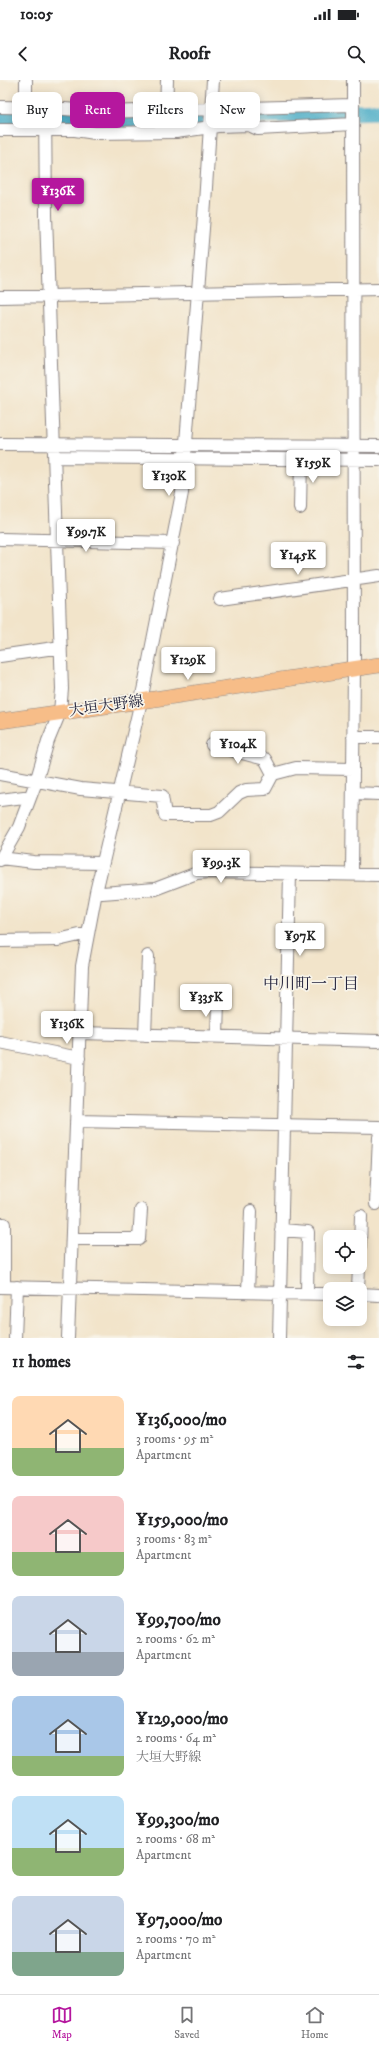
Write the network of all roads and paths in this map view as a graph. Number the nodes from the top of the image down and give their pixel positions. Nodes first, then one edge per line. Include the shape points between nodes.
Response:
1 (26, 80) edge
2 (167, 80) edge
3 (213, 80) edge
4 (353, 80) edge
5 (26, 92) edge
6 (167, 92) edge
7 (212, 92) edge
8 (351, 105) junction
9 (0, 107) edge
10 (12, 107) edge
11 (260, 108) edge
12 (62, 109) edge
13 (133, 111) edge
14 (352, 124) junction
15 (206, 126) edge
16 (210, 128) edge
17 (256, 128) edge
18 (45, 129) junction
19 (0, 130) edge
20 (379, 289) edge
21 (353, 290) junction
22 (198, 293) junction
23 (49, 296) junction
24 (0, 297) edge
25 (0, 444) edge
26 (54, 444) junction
27 (186, 445) junction
28 (354, 446) junction
29 (379, 446) edge
30 (54, 457) junction
31 (185, 458) junction
32 (301, 459) junction
33 (354, 459) junction
34 (379, 460) edge
35 (300, 508) dead end
36 (0, 539) edge
37 (57, 541) junction
38 (173, 542) junction
39 (379, 576) edge
40 (354, 580) junction
41 (220, 599) dead end
42 (61, 647) junction
43 (0, 656) edge
44 (379, 665) edge
45 (354, 669) junction
46 (141, 702) junction
47 (60, 712) junction
48 (0, 721) edge
49 (353, 737) junction
50 (379, 737) edge
51 (212, 745) dead end
52 (353, 769) junction
53 (0, 774) edge
54 (273, 774) junction
55 (36, 782) junction
56 (120, 792) junction
57 (353, 794) junction
58 (379, 794) edge
59 (29, 798) junction
60 (0, 800) edge
61 (0, 859) edge
62 (103, 863) junction
63 (290, 874) junction
64 (352, 874) junction
65 (379, 875) edge
66 (96, 892) junction
67 (88, 933) junction
68 (0, 941) edge
69 (148, 956) dead end
70 (218, 1000) dead end
71 (80, 1033) junction
72 (146, 1035) junction
73 (217, 1037) junction
74 (286, 1039) junction
75 (0, 1042) edge
76 (379, 1042) edge
77 (79, 1058) junction
78 (76, 1121) junction
79 (283, 1124) junction
80 (379, 1127) edge
81 (379, 1137) edge
82 (376, 1204) dead end
83 (141, 1210) dead end
84 (250, 1211) dead end
85 (361, 1216) dead end
86 (0, 1224) edge
87 (281, 1230) junction
88 (361, 1230) edge
89 (72, 1239) junction
90 (2, 1287) edge
91 (17, 1288) junction
92 (70, 1288) junction
93 (248, 1292) junction
94 (280, 1293) junction
95 (307, 1293) junction
96 (323, 1294) edge
97 (367, 1294) edge
98 (379, 1295) edge
99 (15, 1338) edge
100 (68, 1338) edge
101 (279, 1338) edge

1 - 5 street
2 - 6 street
3 - 7 street
4 - 8 street
8 - 11 street
8 - 14 street
9 - 10 street
12 - 13 street
14 - 17 street
14 - 21 street
15 - 18 street via 176,132 95,133
16 - 22 street
18 - 19 street
18 - 23 street
20 - 21 street
21 - 22 street
21 - 28 street
22 - 23 street
22 - 27 street
23 - 24 street
23 - 26 street
25 - 26 street
26 - 27 street
26 - 30 street
27 - 28 street
27 - 31 street
28 - 29 street
28 - 33 street
30 - 31 street
30 - 37 street
31 - 32 street
31 - 38 street
32 - 33 street
32 - 35 street
33 - 34 street
33 - 40 street
36 - 37 street
37 - 38 street
37 - 42 street
38 - 46 street
39 - 40 street
40 - 41 street
40 - 45 street
42 - 43 street
42 - 47 street
44 - 45 main road, 大垣大野線
45 - 46 main road, 大垣大野線
45 - 49 street
46 - 47 main road, 大垣大野線
46 - 56 street
47 - 48 main road, 大垣大野線
47 - 55 street
49 - 50 street
49 - 52 street
51 - 54 street via 265,759
52 - 54 street via 296,768
52 - 57 street
53 - 55 street
54 - 56 street via 265,789 239,793 219,812 211,815 165,815 162,796
55 - 56 street
55 - 59 street
56 - 62 street
57 - 58 street
57 - 64 street
59 - 60 street
59 - 61 street via 19,827
61 - 62 street
62 - 66 street
63 - 64 street
63 - 66 street via 197,873 155,889
63 - 74 street
64 - 65 street
66 - 67 street
67 - 68 street via 58,940
67 - 71 street via 82,966
69 - 72 street
70 - 73 street
71 - 72 street
71 - 77 street
72 - 73 street
73 - 74 street
74 - 76 street
74 - 79 street
75 - 77 street
77 - 78 street
78 - 79 street
78 - 89 street
79 - 80 street
79 - 87 street
81 - 82 street
83 - 89 street via 139,1239
84 - 93 street
85 - 88 street
86 - 90 street via 4,1224
87 - 94 street
87 - 95 street via 308,1232
89 - 92 street
90 - 91 street
91 - 92 street
91 - 99 street
92 - 93 street
92 - 100 street
93 - 94 street
94 - 95 street
94 - 101 street
95 - 96 street
97 - 98 street

